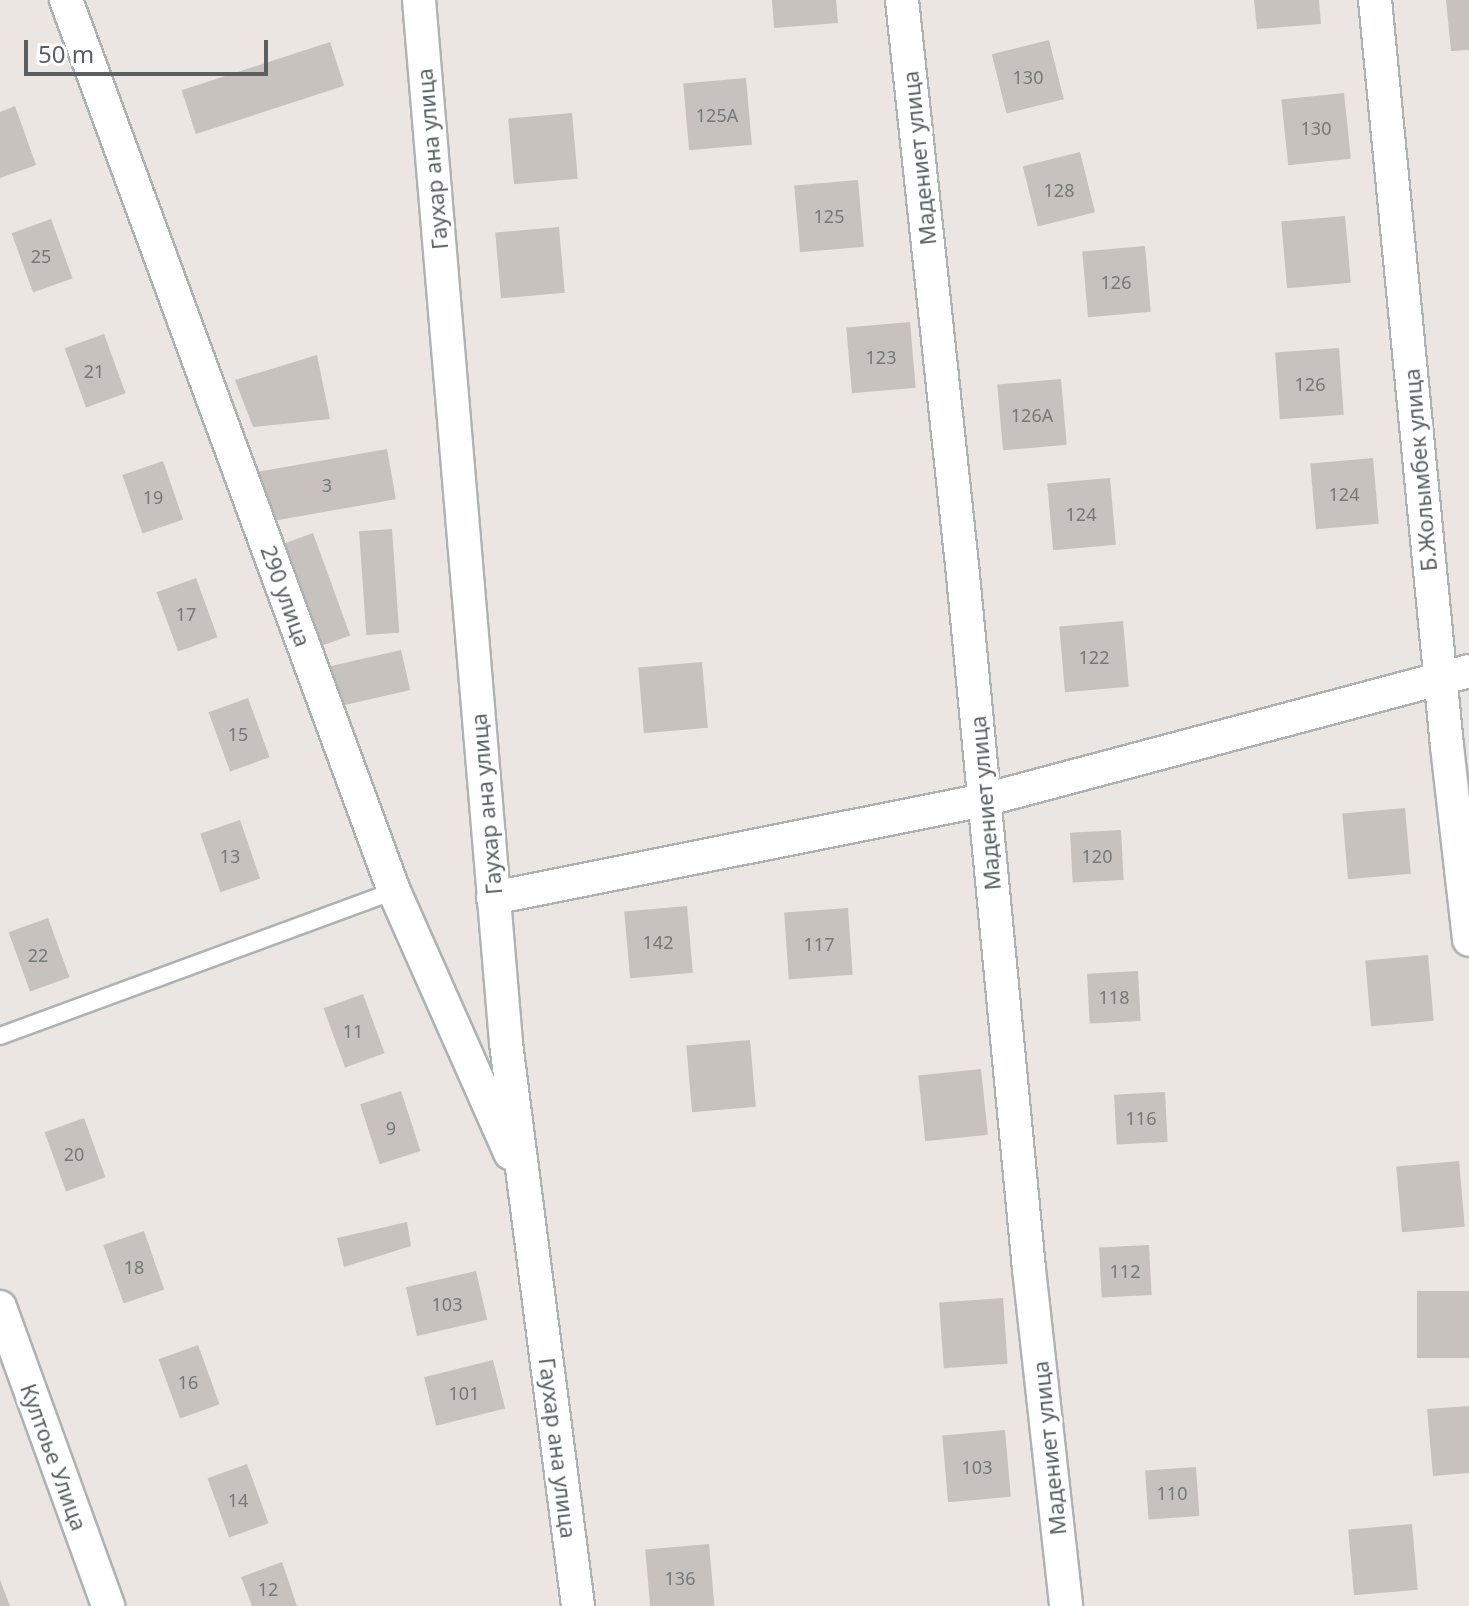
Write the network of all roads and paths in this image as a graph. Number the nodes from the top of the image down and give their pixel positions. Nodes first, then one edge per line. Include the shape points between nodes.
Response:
1 (66, 0) edge
2 (419, 0) edge
3 (902, 0) edge
4 (1375, 0) edge
5 (1454, 674) edge
6 (984, 800) junction
7 (394, 891) junction
8 (493, 898) junction
9 (1469, 940) edge
10 (0, 1036) edge
11 (524, 1186) junction
12 (0, 1307) edge
13 (108, 1606) edge
14 (578, 1606) edge
15 (1066, 1606) edge

1 - 7 street, 290 улица
2 - 8 street, Гаухар ана улица
3 - 6 street, Мадениет улица
4 - 5 street, Б.Жолымбек улица
5 - 6 street
5 - 9 street, Б.Жолымбек улица
6 - 8 street
6 - 15 street, Мадениет улица
7 - 10 lane
7 - 11 street, 290 улица
8 - 11 street, Гаухар ана улица
11 - 14 street, Гаухар ана улица
12 - 13 street, Култоье Улица

